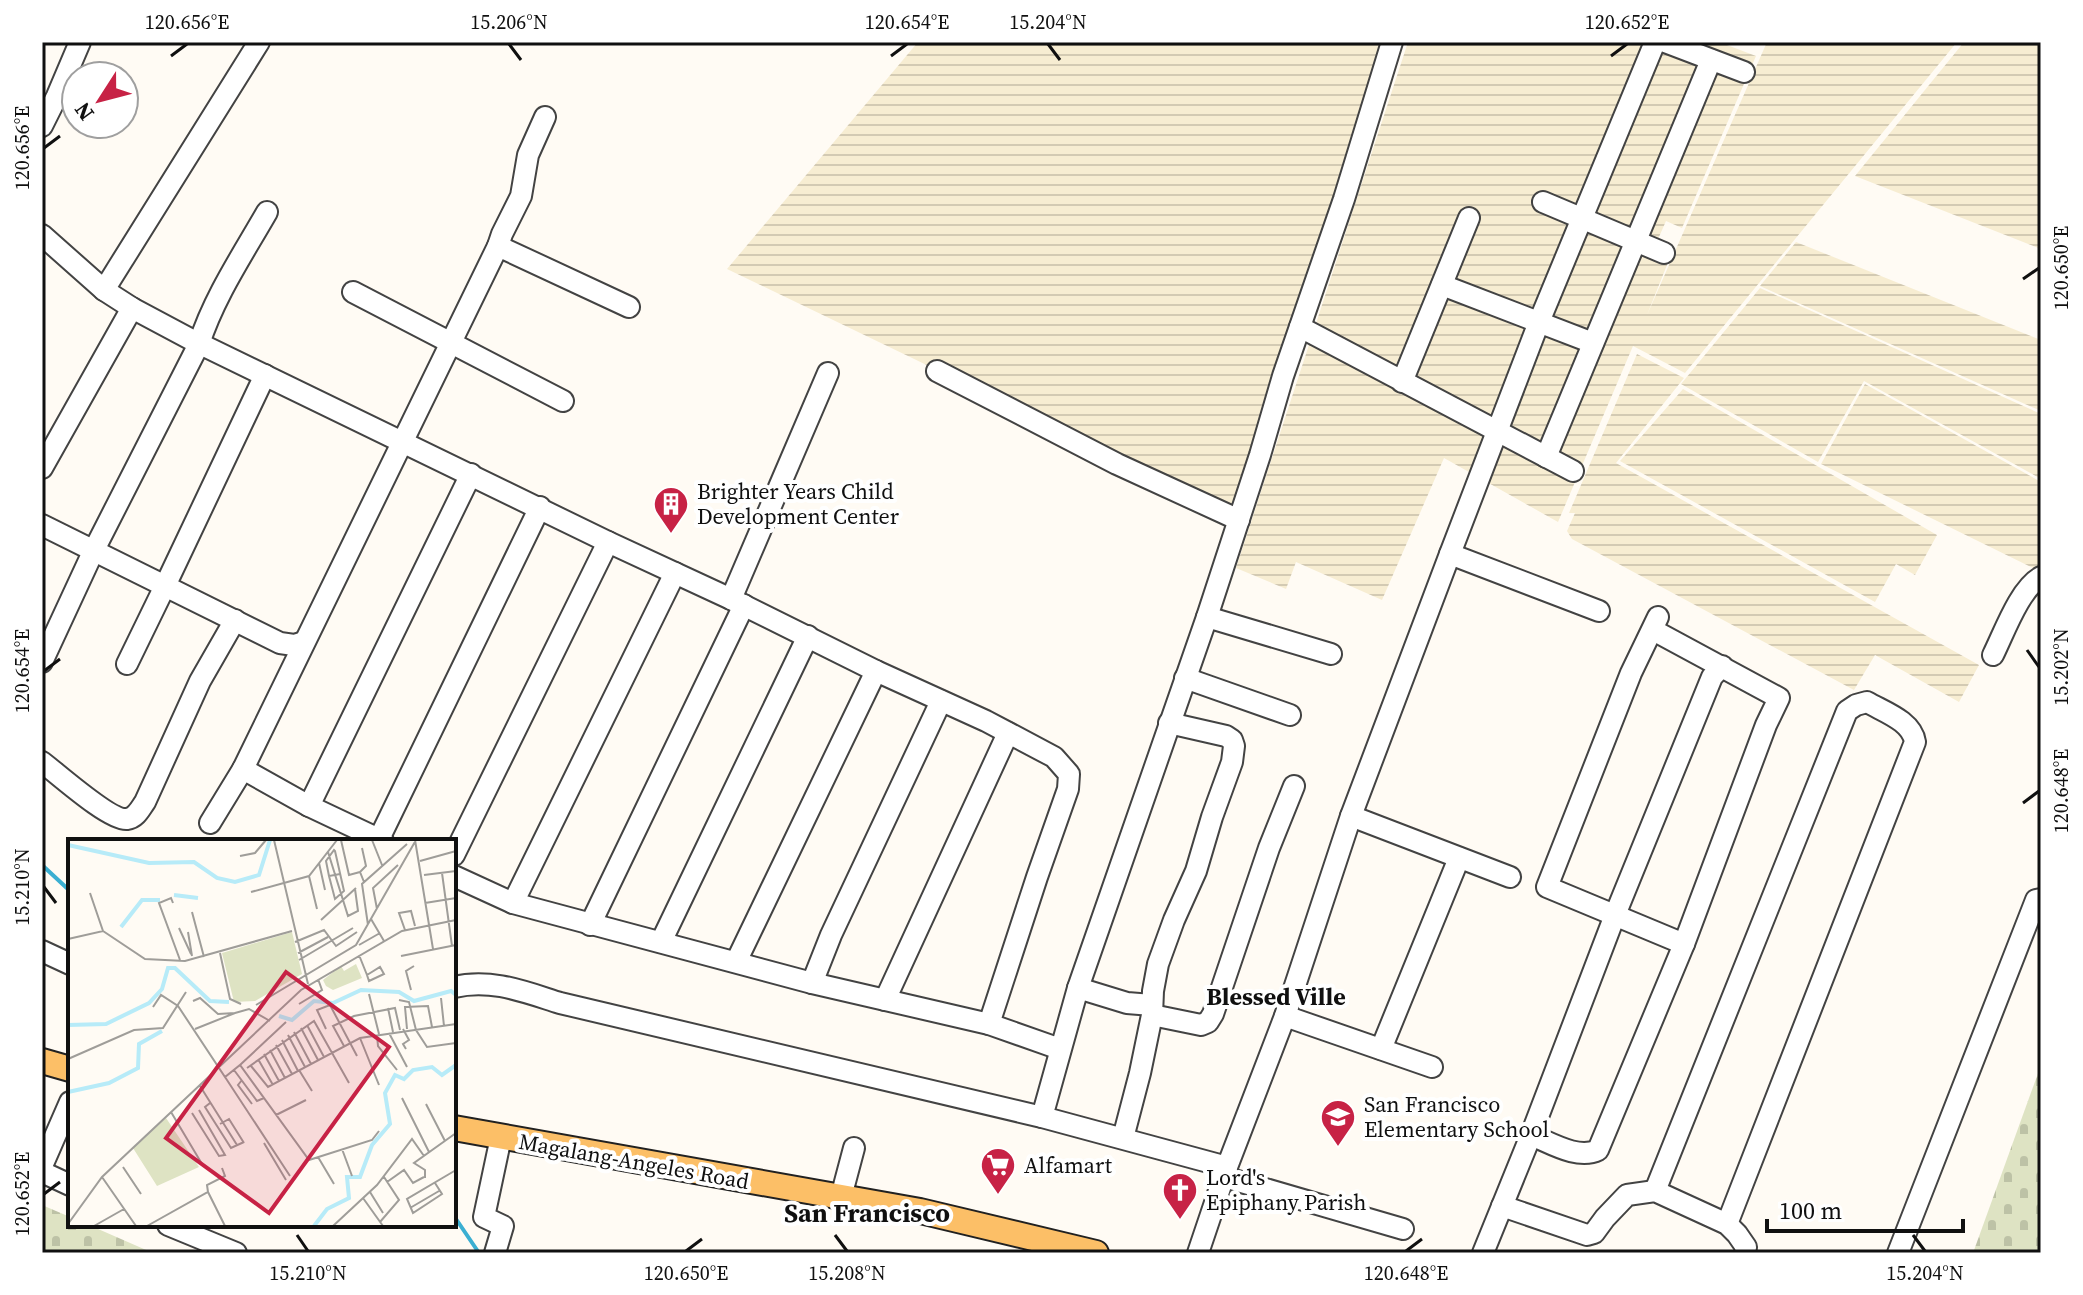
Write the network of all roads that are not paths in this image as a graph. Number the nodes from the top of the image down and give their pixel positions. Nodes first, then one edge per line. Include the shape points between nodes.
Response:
1 (80, 42) edge
2 (259, 42) edge
3 (1392, 42) edge
4 (1655, 42) edge
5 (1665, 42) edge
6 (1711, 60) junction
7 (1744, 72) dead end
8 (545, 117) dead end
9 (42, 126) edge
10 (1543, 202) dead end
11 (267, 212) dead end
12 (1469, 218) dead end
13 (1581, 219) junction
14 (42, 235) edge
15 (1635, 241) junction
16 (498, 246) junction
17 (1664, 253) dead end
18 (1442, 285) junction
19 (104, 290) junction
20 (353, 292) dead end
21 (629, 307) dead end
22 (132, 308) junction
23 (1539, 322) junction
24 (1300, 327) junction
25 (450, 341) junction
26 (1593, 343) junction
27 (199, 344) junction
28 (937, 371) dead end
29 (828, 373) dead end
30 (265, 375) junction
31 (1402, 382) junction
32 (563, 401) dead end
33 (1498, 432) junction
34 (402, 441) junction
35 (1546, 457) junction
36 (42, 468) edge
37 (1573, 471) dead end
38 (471, 474) junction
39 (540, 507) junction
40 (1239, 520) junction
41 (42, 525) edge
42 (608, 542) junction
43 (93, 552) junction
44 (1450, 554) junction
45 (675, 573) junction
46 (2041, 577) edge
47 (165, 586) junction
48 (738, 602) junction
49 (1599, 611) dead end
50 (1207, 617) junction
51 (235, 620) junction
52 (808, 636) junction
53 (304, 642) junction
54 (1331, 654) dead end
55 (1993, 655) dead end
56 (42, 662) edge
57 (127, 664) dead end
58 (1722, 666) junction
59 (876, 671) junction
60 (1185, 678) junction
61 (941, 701) junction
62 (1290, 715) dead end
63 (1169, 723) junction
64 (1008, 733) junction
65 (42, 762) edge
66 (243, 769) junction
67 (1294, 786) dead end
68 (309, 806) junction
69 (1351, 816) junction
70 (210, 823) dead end
71 (379, 839) edge
72 (381, 839) edge
73 (456, 851) edge
74 (1459, 858) junction
75 (456, 877) edge
76 (1510, 877) dead end
77 (2041, 899) edge
78 (513, 903) junction
79 (1615, 915) junction
80 (590, 925) junction
81 (661, 942) junction
82 (1684, 944) junction
83 (42, 951) edge
84 (736, 962) junction
85 (68, 963) edge
86 (812, 983) junction
87 (456, 987) edge
88 (1078, 988) junction
89 (885, 1000) junction
90 (1152, 1010) junction
91 (1285, 1016) junction
92 (989, 1024) junction
93 (1060, 1049) junction
94 (1381, 1049) junction
95 (42, 1061) edge
96 (1432, 1067) dead end
97 (68, 1068) edge
98 (68, 1107) edge
99 (1042, 1117) junction
100 (456, 1128) edge
101 (1531, 1135) junction
102 (501, 1137) junction
103 (1123, 1138) junction
104 (854, 1148) dead end
105 (42, 1169) edge
106 (1226, 1172) junction
107 (68, 1184) edge
108 (1655, 1191) junction
109 (841, 1197) junction
110 (1502, 1206) junction
111 (1727, 1224) junction
112 (173, 1227) edge
113 (1403, 1229) dead end
114 (1586, 1244) edge
115 (236, 1253) edge
116 (495, 1253) edge
117 (1096, 1253) edge
118 (1198, 1253) edge
119 (1483, 1253) edge
120 (1745, 1253) edge
121 (1898, 1253) edge

1 - 9 street
2 - 19 street
3 - 24 street
4 - 13 street
5 - 6 street
6 - 7 street
6 - 15 street
8 - 16 street via 528,155 521,196
10 - 13 street
11 - 27 street via 214,306
12 - 18 street
13 - 15 street
13 - 23 street
14 - 19 street
15 - 17 street
15 - 26 street
16 - 21 street
16 - 25 street
18 - 23 street
18 - 31 street
19 - 22 street
20 - 25 street
22 - 27 street
22 - 36 street
23 - 26 street
23 - 33 street
24 - 31 street
24 - 40 street
25 - 32 street
25 - 34 street
26 - 35 street
27 - 30 street
27 - 43 street
28 - 40 street
29 - 48 street
30 - 34 street
30 - 47 street
31 - 33 street
33 - 35 street
33 - 44 street
34 - 38 street
34 - 53 street
35 - 37 street
38 - 39 street
38 - 68 street
39 - 42 street
39 - 72 street
40 - 50 street
41 - 43 street
42 - 45 street
42 - 73 street
43 - 47 street
43 - 56 street
44 - 49 street
44 - 69 street
45 - 48 street
45 - 78 street
46 - 55 street via 2023,597
47 - 51 street
47 - 57 street
48 - 52 street
48 - 80 street
50 - 54 street
50 - 60 street
51 - 53 street via 280,643
51 - 65 street via 134,817 112,816
52 - 59 street
52 - 81 street
53 - 66 street
58 - 79 street via 1712,677
58 - 79 street via 1655,624 1631,673 1547,887
58 - 82 street via 1779,698
59 - 61 street
59 - 84 street
60 - 62 street
60 - 63 street
61 - 64 street
61 - 86 street
63 - 88 street
63 - 90 street via 1219,733 1234,746 1196,871 1158,964
64 - 89 street
64 - 92 street via 1054,757 1069,774
66 - 68 street
66 - 70 street
67 - 90 street via 1208,1022 1201,1025
68 - 71 street
69 - 74 street
69 - 91 street
74 - 76 street
74 - 94 street
75 - 78 street
77 - 121 street via 2036,900
78 - 80 street
79 - 82 street
79 - 101 street
80 - 81 street
81 - 84 street
82 - 101 street via 1598,1150 1580,1154
83 - 85 street
84 - 86 street
86 - 89 street
87 - 99 street via 501,985
88 - 90 street
88 - 93 street
89 - 92 street
90 - 103 street
91 - 94 street
91 - 106 street
92 - 93 street
93 - 99 street
94 - 96 street
95 - 97 main road
98 - 105 street
99 - 103 street
100 - 102 main road, Magalang-Angeles Road
101 - 110 street
102 - 109 main road, Magalang-Angeles Road
102 - 116 street via 484,1217 503,1226
103 - 106 street
104 - 109 street
105 - 107 street
106 - 113 street
106 - 118 street
108 - 111 street
108 - 111 street via 1847,711 1867,702 1909,726 1915,742
108 - 114 street via 1627,1195
109 - 117 main road, Magalang-Angeles Road
110 - 114 street
110 - 119 street
111 - 120 street via 1746,1247
112 - 115 street

